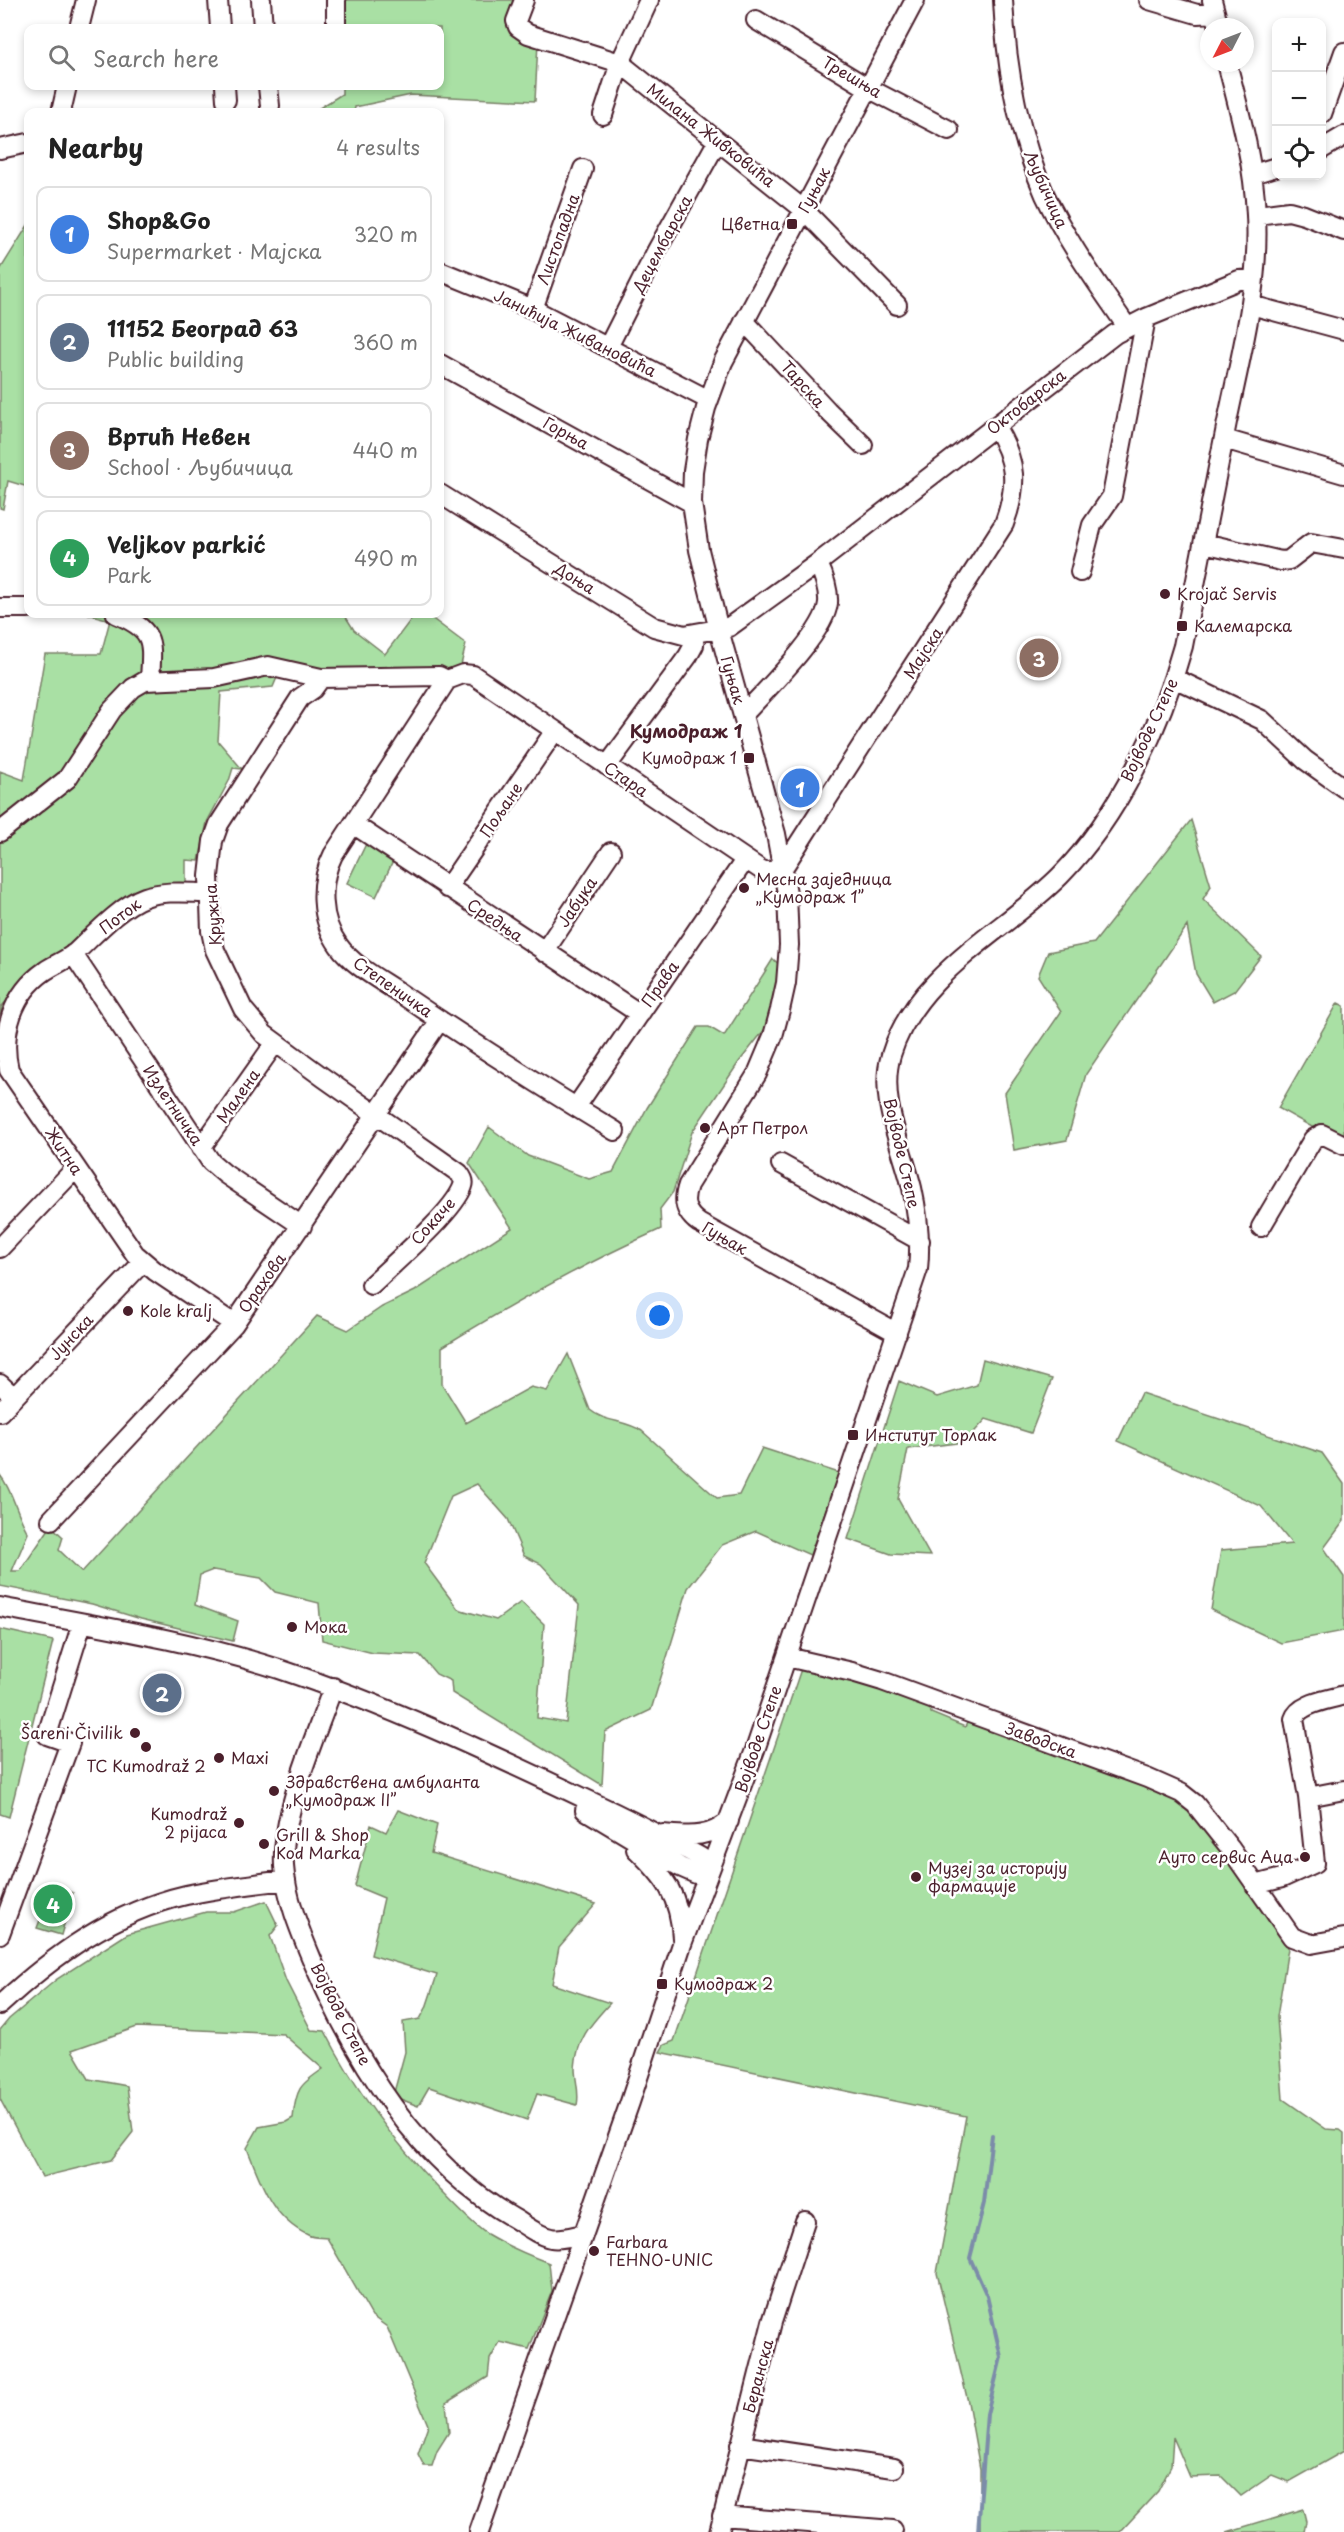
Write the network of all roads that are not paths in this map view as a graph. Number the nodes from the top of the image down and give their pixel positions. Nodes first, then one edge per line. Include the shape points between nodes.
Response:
1 (86, 0) edge
2 (218, 0) edge
3 (261, 0) edge
4 (336, 0) edge
5 (524, 0) edge
6 (649, 0) edge
7 (915, 0) edge
8 (1003, 0) edge
9 (1149, 0) edge
10 (1215, 13) edge
11 (756, 20) dead end
12 (80, 24) edge
13 (220, 24) edge
14 (263, 24) edge
15 (336, 24) edge
16 (1344, 52) edge
17 (620, 63) junction
18 (1229, 72) edge
19 (868, 87) junction
20 (66, 90) edge
21 (268, 90) edge
22 (1326, 103) edge
23 (270, 106) dead end
24 (62, 108) edge
25 (603, 115) dead end
26 (949, 130) dead end
27 (1344, 136) edge
28 (717, 142) junction
29 (24, 144) edge
30 (1326, 147) edge
31 (0, 149) edge
32 (1272, 168) edge
33 (583, 169) dead end
34 (1253, 174) junction
35 (803, 209) junction
36 (1257, 215) junction
37 (1344, 231) edge
38 (444, 273) edge
39 (1254, 279) junction
40 (1251, 304) junction
41 (897, 305) dead end
42 (533, 309) junction
43 (1146, 318) junction
44 (744, 321) junction
45 (1127, 327) junction
46 (1344, 330) edge
47 (608, 347) junction
48 (444, 366) edge
49 (709, 400) junction
50 (995, 426) junction
51 (1224, 439) junction
52 (863, 445) dead end
53 (1344, 474) edge
54 (444, 496) edge
55 (692, 503) junction
56 (1204, 543) junction
57 (1344, 549) edge
58 (818, 563) junction
59 (1080, 572) dead end
60 (0, 608) edge
61 (24, 608) edge
62 (124, 618) edge
63 (719, 630) junction
64 (694, 635) junction
65 (321, 678) junction
66 (1174, 678) junction
67 (150, 680) junction
68 (447, 680) junction
69 (743, 715) junction
70 (554, 732) junction
71 (607, 766) junction
72 (1344, 788) edge
73 (353, 824) junction
74 (0, 832) edge
75 (611, 852) dead end
76 (745, 860) junction
77 (783, 868) junction
78 (447, 888) junction
79 (209, 893) junction
80 (544, 952) junction
81 (73, 954) junction
82 (640, 1014) junction
83 (440, 1020) junction
84 (275, 1043) junction
85 (576, 1107) junction
86 (377, 1115) junction
87 (615, 1131) dead end
88 (1344, 1145) edge
89 (201, 1148) junction
90 (781, 1164) dead end
91 (75, 1169) junction
92 (302, 1226) junction
93 (1261, 1227) dead end
94 (920, 1241) junction
95 (0, 1248) edge
96 (142, 1262) junction
97 (371, 1285) dead end
98 (234, 1324) junction
99 (897, 1333) junction
100 (0, 1384) edge
101 (14, 1397) junction
102 (0, 1412) edge
103 (51, 1520) dead end
104 (0, 1607) edge
105 (82, 1623) junction
106 (787, 1657) junction
107 (333, 1687) junction
108 (1344, 1695) edge
109 (513, 1764) junction
110 (1344, 1790) edge
111 (1308, 1797) junction
112 (729, 1821) junction
113 (616, 1829) junction
114 (656, 1833) junction
115 (709, 1871) junction
116 (286, 1880) junction
117 (1255, 1885) junction
118 (0, 1934) edge
119 (1344, 1938) edge
120 (682, 1944) junction
121 (0, 2005) edge
122 (805, 2221) dead end
123 (582, 2234) junction
124 (550, 2238) junction
125 (572, 2265) junction
126 (740, 2445) junction
127 (894, 2468) dead end
128 (721, 2524) edge
129 (893, 2530) dead end
130 (479, 2532) edge

1 - 12 street
2 - 13 street
3 - 14 street
4 - 15 street
5 - 17 street, Милана Живковића via 516,21 520,29
6 - 17 street
7 - 19 street, Гуњак
8 - 45 street, Љубичица via 1006,53 1031,162 1073,247
9 - 10 street via 1197,14
11 - 19 street, Трешња
16 - 22 street
17 - 25 street
17 - 28 street, Милана Живковића
18 - 34 street, Војводе Степе
19 - 26 street, Трешња
19 - 35 street, Гуњак
20 - 24 street
21 - 23 street
27 - 30 street
28 - 35 street, Милана Живковића
28 - 47 street, Децембарска
29 - 31 street
32 - 34 street
33 - 42 street, Листопадна
34 - 36 street, Војводе Степе
35 - 41 street, Милана Живковића
35 - 44 street, Гуњак
36 - 37 street via 1289,211
36 - 39 street, Војводе Степе
38 - 42 street, Јанићија Живановића
39 - 40 street, Војводе Степе
39 - 43 street, Октобарска via 1239,280
40 - 46 street
40 - 51 street, Војводе Степе
42 - 47 street, Јанићија Живановића
43 - 45 street, Октобарска
43 - 59 street via 1112,496 1092,525
44 - 49 street, Гуњак
44 - 52 street, Тарска
45 - 50 street, Октобарска
47 - 49 street, Јанићија Живановића
48 - 55 street, Горња
49 - 55 street, Гуњак via 698,439
50 - 58 street, Октобарска
50 - 77 street, Мајска via 1006,443 1014,480 1004,524
51 - 53 street
51 - 56 street, Војводе Степе
54 - 64 street, Доња via 654,627
55 - 63 street, Гуњак
56 - 57 street via 1281,561 1289,560 1311,543
56 - 66 street, Војводе Степе
58 - 63 street, Октобарска via 733,625
58 - 69 street via 827,587 823,619 792,662
60 - 61 street
62 - 67 street via 150,636
63 - 64 street, Доња
63 - 69 street, Гуњак
64 - 71 street via 692,648
65 - 67 street via 268,666 214,678
65 - 68 street via 439,676
65 - 79 street, Кружна via 300,698 219,824 211,856
66 - 72 street via 1262,720 1305,760
66 - 94 street, Војводе Степе via 1133,770 1090,841 1047,888 938,980 898,1037 889,1065 887,1091 912,1188
67 - 74 street via 133,688 112,710 67,779
68 - 70 street, Стара via 473,675
68 - 73 street, Степеничка
69 - 77 street, Гуњак
70 - 71 street, Стара
70 - 78 street, Пољане
71 - 76 street, Стара
73 - 78 street, Средња
73 - 83 street, Степеничка via 325,875 325,911 333,936 362,967
75 - 80 street, Јабука
76 - 77 street, Стара via 767,872
76 - 82 street, Права
77 - 99 street, Гуњак via 789,945 786,983 773,1036 748,1090 688,1185 684,1203 699,1223
78 - 80 street, Средња
79 - 81 street, Поток via 168,893 137,900
79 - 84 street, Кружна via 212,940 220,964 243,1009
80 - 82 street, Средња
81 - 89 street, Излетничка
81 - 91 street, Житна via 47,970 17,997 5,1021 1,1052
82 - 85 street, Права
83 - 85 street, Степеничка
83 - 86 street, Орахова
84 - 86 street, Кружна
84 - 89 street, Малена
85 - 87 street, Степеничка
86 - 92 street, Орахова
86 - 97 street, Сокаче via 459,1173 463,1183 443,1215
88 - 93 street via 1322,1134 1313,1139
89 - 92 street, Излетничка via 225,1174
90 - 94 street, Војводе Степе
91 - 95 street
91 - 96 street, Житна
92 - 98 street, Орахова
94 - 99 street, Војводе Степе via 918,1269
96 - 98 street, Житна
96 - 101 street, Јунска
98 - 103 street, Орахова
99 - 106 street, Војводе Степе
100 - 101 street
101 - 102 street, Јунска
104 - 105 street
105 - 107 street via 203,1649
105 - 118 street via 47,1735 70,1743
106 - 112 street, Војводе Степе
106 - 117 street, Заводска via 882,1681 1181,1793 1203,1813
107 - 109 street
107 - 116 street, Војводе Степе via 289,1818 284,1851
108 - 111 street via 1303,1708 1296,1714 1294,1723
109 - 113 street
109 - 114 street
110 - 111 street
111 - 117 street via 1315,1863
112 - 114 street via 704,1835
112 - 115 street, Војводе Степе
113 - 115 street via 680,1867 696,1874
113 - 120 street via 668,1885 679,1911
114 - 115 street via 702,1858
115 - 120 street, Војводе Степе
116 - 121 street via 187,1895 136,1912 68,1948
116 - 124 street, Војводе Степе via 304,1940 326,1992 364,2062 393,2105 462,2183 507,2215
117 - 119 street, Заводска via 1297,1940 1311,1944
120 - 123 street, Војводе Степе
122 - 126 street, Беранска via 772,2322
123 - 124 street
123 - 125 street, Војводе Степе
124 - 125 street
125 - 130 street, Војводе Степе
126 - 127 street
126 - 128 street, Беранска
128 - 129 street

